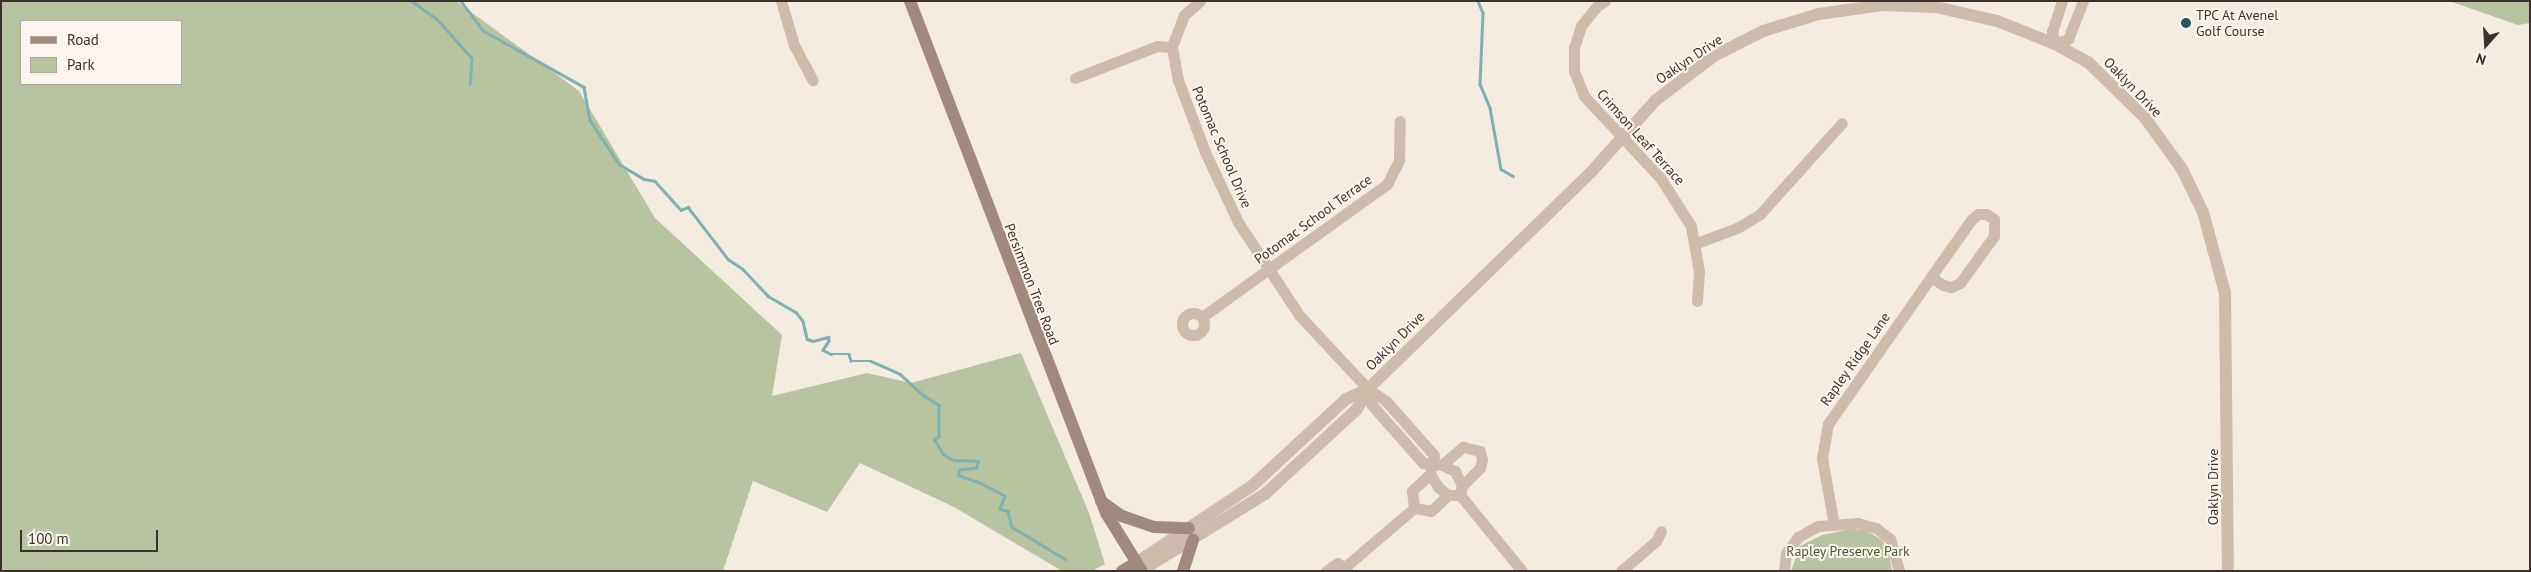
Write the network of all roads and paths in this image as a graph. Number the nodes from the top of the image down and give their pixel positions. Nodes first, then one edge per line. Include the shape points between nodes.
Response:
1 (781, 1) edge
2 (910, 1) edge
3 (1200, 1) edge
4 (1605, 1) edge
5 (2062, 1) edge
6 (2083, 1) edge
7 (2055, 44) junction
8 (1172, 47) junction
9 (1076, 78) dead end
10 (814, 80) dead end
11 (1400, 121) dead end
12 (1842, 123) dead end
13 (1622, 139) junction
14 (1694, 244) junction
15 (1267, 270) junction
16 (1931, 277) junction
17 (1697, 301) dead end
18 (1202, 316) dead end
19 (1368, 389) junction
20 (1435, 468) junction
21 (1457, 492) junction
22 (1101, 501) junction
23 (1414, 508) junction
24 (1834, 525) junction
25 (1661, 531) dead end
26 (1191, 534) junction
27 (1139, 567) edge
28 (1346, 569) edge
29 (1122, 571) edge
30 (1183, 571) edge
31 (1326, 571) edge
32 (1522, 571) edge
33 (1622, 571) edge
34 (1784, 571) edge
35 (1899, 571) edge
36 (2228, 571) edge

1 - 10 street via 794,45
2 - 22 main road, Persimmon Tree Road
3 - 8 street via 1184,15
4 - 13 street, Crimson Leaf Terrace via 1581,26 1574,47 1574,72 1584,96
5 - 7 street via 2052,31
6 - 7 street via 2068,38
7 - 13 street, Oaklyn Drive via 1997,21 1936,7 1882,5 1819,14 1763,31 1714,56 1656,100
7 - 36 street, Oaklyn Drive via 2088,62 2145,118 2182,169 2215,245 2225,293
8 - 9 street via 1157,46
8 - 15 street, Potomac School Drive via 1178,80 1205,152 1238,222
11 - 15 street, Potomac School Terrace via 1399,160 1387,184
12 - 14 street via 1760,214 1737,228
13 - 14 street, Crimson Leaf Terrace via 1675,196 1690,226
13 - 19 street, Oaklyn Drive
14 - 17 street, Crimson Leaf Terrace via 1699,272
15 - 18 street, Potomac School Terrace
15 - 19 street, Potomac School Drive via 1299,315
16 - 16 street, Rapley Ridge Lane via 1971,220 1978,214 1994,219 1994,236 1960,283 1951,287
16 - 24 street, Rapley Ridge Lane via 1828,424 1822,458
19 - 20 street via 1371,404 1423,463
19 - 26 street, Oaklyn Drive via 1357,409 1265,494
20 - 21 street via 1438,487
20 - 21 street via 1455,471
20 - 21 street via 1463,447 1480,451 1480,468
20 - 23 street via 1412,491
21 - 23 street via 1431,511
21 - 32 street
22 - 26 main road via 1122,516 1154,527
22 - 27 main road, Persimmon Tree Road
23 - 28 street
24 - 34 street via 1818,526 1798,537 1786,553
24 - 35 street via 1858,523 1876,528 1890,539
25 - 33 street via 1656,541
26 - 27 street, Oaklyn Drive via 1152,564
26 - 30 main road
27 - 29 main road
28 - 31 street via 1334,563

